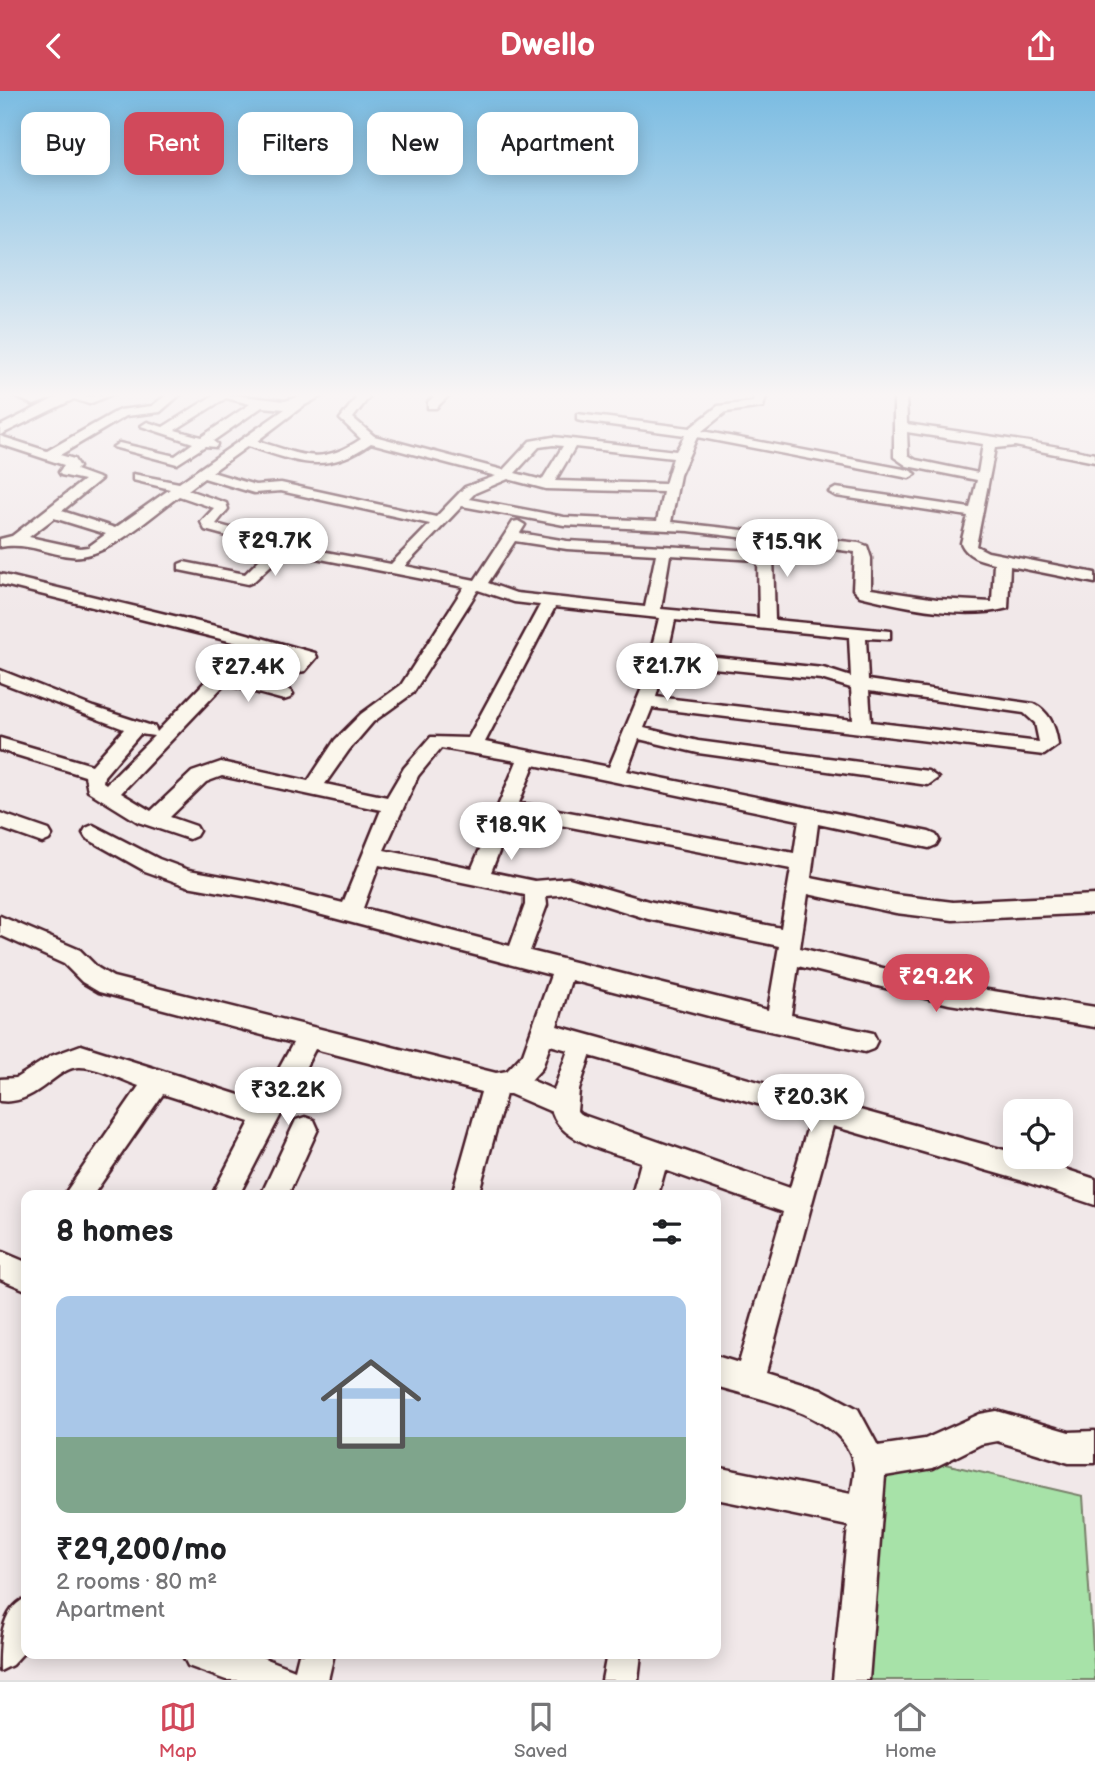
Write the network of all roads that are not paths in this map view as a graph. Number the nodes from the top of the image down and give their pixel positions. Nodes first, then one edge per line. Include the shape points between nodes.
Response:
1 (70, 467) edge
2 (213, 467) edge
3 (475, 467) edge
4 (513, 467) edge
5 (557, 467) edge
6 (676, 467) edge
7 (873, 467) edge
8 (934, 467) edge
9 (986, 467) edge
10 (204, 474) junction
11 (909, 474) dead end
12 (505, 475) junction
13 (138, 477) dead end
14 (985, 478) junction
15 (546, 485) junction
16 (670, 488) junction
17 (180, 490) junction
18 (836, 492) dead end
19 (458, 501) junction
20 (54, 513) junction
21 (976, 513) junction
22 (525, 515) junction
23 (437, 521) junction
24 (663, 525) junction
25 (117, 533) junction
26 (762, 535) junction
27 (511, 536) junction
28 (5, 540) edge
29 (281, 547) junction
30 (664, 549) junction
31 (766, 556) junction
32 (1002, 560) junction
33 (184, 567) dead end
34 (394, 569) junction
35 (1095, 578) edge
36 (0, 579) edge
37 (476, 584) junction
38 (550, 602) junction
39 (660, 615) junction
40 (767, 625) junction
41 (857, 633) junction
42 (884, 635) dead end
43 (250, 642) junction
44 (660, 657) junction
45 (299, 667) dead end
46 (0, 676) edge
47 (222, 677) junction
48 (860, 683) junction
49 (284, 694) dead end
50 (647, 702) junction
51 (862, 726) junction
52 (136, 727) junction
53 (634, 732) junction
54 (167, 736) junction
55 (0, 744) edge
56 (474, 745) junction
57 (528, 757) junction
58 (96, 772) junction
59 (616, 774) junction
60 (928, 778) dead end
61 (313, 788) junction
62 (118, 799) junction
63 (394, 806) junction
64 (507, 808) junction
65 (810, 814) junction
66 (0, 820) edge
67 (155, 820) junction
68 (189, 831) dead end
69 (93, 833) dead end
70 (42, 835) dead end
71 (929, 840) dead end
72 (373, 856) junction
73 (801, 874) junction
74 (479, 877) junction
75 (535, 889) junction
76 (1095, 904) edge
77 (350, 913) junction
78 (0, 925) edge
79 (790, 947) junction
80 (517, 957) junction
81 (564, 969) junction
82 (1095, 1017) edge
83 (778, 1021) junction
84 (542, 1032) junction
85 (309, 1036) junction
86 (865, 1041) dead end
87 (582, 1043) junction
88 (158, 1080) junction
89 (505, 1083) junction
90 (0, 1090) edge
91 (565, 1105) junction
92 (824, 1113) junction
93 (267, 1116) junction
94 (304, 1129) dead end
95 (656, 1154) junction
96 (81, 1190) edge
97 (228, 1190) edge
98 (276, 1190) edge
99 (467, 1190) edge
100 (646, 1190) edge
101 (1095, 1192) edge
102 (798, 1204) junction
103 (721, 1372) edge
104 (749, 1380) junction
105 (1095, 1447) edge
106 (870, 1463) junction
107 (721, 1484) edge
108 (864, 1513) junction
109 (21, 1625) edge
110 (0, 1653) edge
111 (216, 1659) edge
112 (315, 1659) edge
113 (623, 1659) edge
114 (281, 1680) edge
115 (310, 1680) edge
116 (620, 1680) edge
117 (851, 1680) edge

1 - 20 street via 66,472 94,479
2 - 10 street
3 - 12 street
4 - 12 street
5 - 15 street
6 - 16 street
7 - 11 street
8 - 14 street
9 - 14 street
10 - 17 street
10 - 23 street via 254,489 281,487
12 - 15 street
12 - 19 street via 494,484 470,490
13 - 17 street
14 - 21 street
15 - 16 street
16 - 24 street
17 - 25 street
17 - 29 street via 221,506 208,522 210,527
18 - 21 street
19 - 22 street
19 - 23 street
20 - 25 street
20 - 28 street
21 - 32 street via 970,548
22 - 24 street
22 - 27 street
23 - 34 street
24 - 26 street
25 - 28 street via 83,553
26 - 31 street
26 - 32 street via 862,549 861,589 866,593 975,607 1002,605
27 - 30 street via 567,545
27 - 37 street
29 - 33 street via 248,579
29 - 34 street
30 - 31 street
30 - 39 street
31 - 40 street
32 - 35 street
34 - 37 street
36 - 43 street
37 - 38 street via 514,597
37 - 61 street via 407,689 342,745
38 - 39 street
38 - 56 street
39 - 40 street
39 - 44 street
40 - 41 street
41 - 42 street
41 - 48 street
43 - 45 street via 309,657
43 - 47 street
44 - 48 street via 808,672
44 - 50 street
46 - 52 street
47 - 49 street
47 - 54 street
48 - 51 street
48 - 51 street via 1035,711 1049,745 1044,749
50 - 51 street
50 - 53 street
52 - 54 street
52 - 58 street
53 - 59 street
53 - 60 street via 698,747
54 - 62 street
55 - 58 street
56 - 57 street
56 - 63 street via 446,740 429,746
57 - 59 street
57 - 64 street
58 - 62 street via 95,786
59 - 65 street
61 - 63 street
61 - 67 street via 221,769 199,777
62 - 67 street
63 - 72 street
64 - 73 street
64 - 74 street
65 - 71 street
65 - 73 street
66 - 70 street
67 - 68 street
69 - 77 street via 187,878
72 - 74 street
72 - 77 street
73 - 76 street via 918,908 953,911
73 - 79 street
74 - 75 street
75 - 79 street via 569,886
75 - 80 street via 537,898
77 - 80 street
78 - 85 street via 72,957 107,985
79 - 82 street via 948,994
79 - 83 street
80 - 81 street
81 - 83 street
81 - 84 street
83 - 86 street
84 - 87 street
84 - 89 street via 533,1060
85 - 89 street
85 - 93 street
87 - 91 street
87 - 92 street
88 - 90 street via 81,1056 54,1064 15,1091
88 - 93 street
88 - 96 street
89 - 91 street
89 - 99 street
91 - 95 street via 568,1120 581,1128
92 - 101 street
92 - 102 street
93 - 97 street
94 - 98 street
95 - 100 street
95 - 102 street
102 - 104 street
103 - 104 street
104 - 106 street via 821,1404 847,1420
105 - 106 street via 1056,1447 1000,1426 981,1427 935,1452
106 - 108 street
107 - 108 street
108 - 117 street
109 - 110 street
111 - 114 street
112 - 115 street
113 - 116 street

